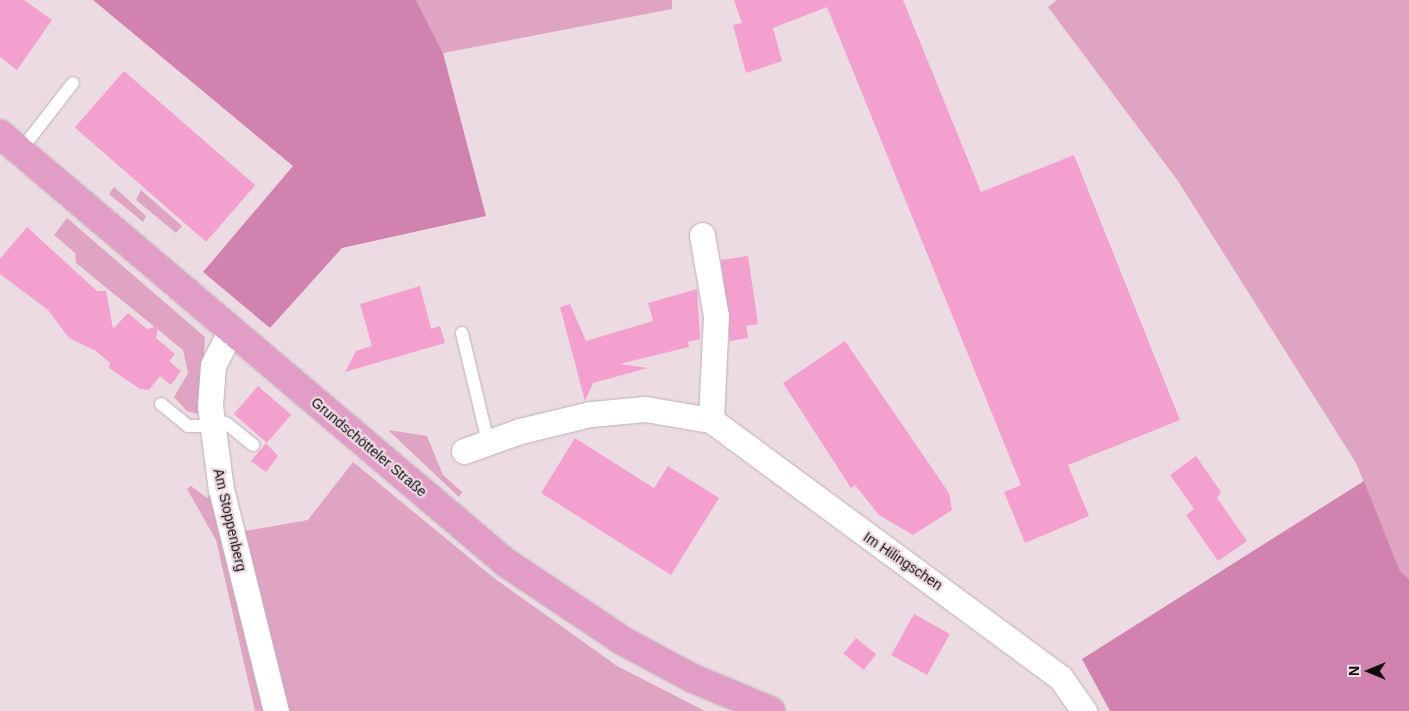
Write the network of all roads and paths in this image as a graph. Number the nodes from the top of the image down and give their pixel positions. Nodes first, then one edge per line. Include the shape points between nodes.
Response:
1 (72, 83) dead end
2 (10, 143) edge
3 (702, 235) dead end
4 (231, 330) junction
5 (462, 333) dead end
6 (161, 404) dead end
7 (711, 420) junction
8 (212, 423) junction
9 (488, 442) junction
10 (253, 445) dead end
11 (464, 451) dead end
12 (276, 711) edge
13 (771, 711) edge
14 (1084, 711) edge

1 - 2 lane
2 - 4 main road, Grundschötteler Straße
3 - 7 street via 716,316
4 - 8 street, Am Stoppenberg via 213,365
4 - 13 main road, Grundschötteler Straße via 470,533 553,597 670,667
5 - 9 lane
6 - 8 lane via 188,426
7 - 9 street, Im Hilingschen via 645,409 592,414
7 - 14 street, Im Hilingschen via 1060,677
8 - 10 lane via 226,423
8 - 12 street, Am Stoppenberg via 221,489
9 - 11 street, Im Hilingschen

